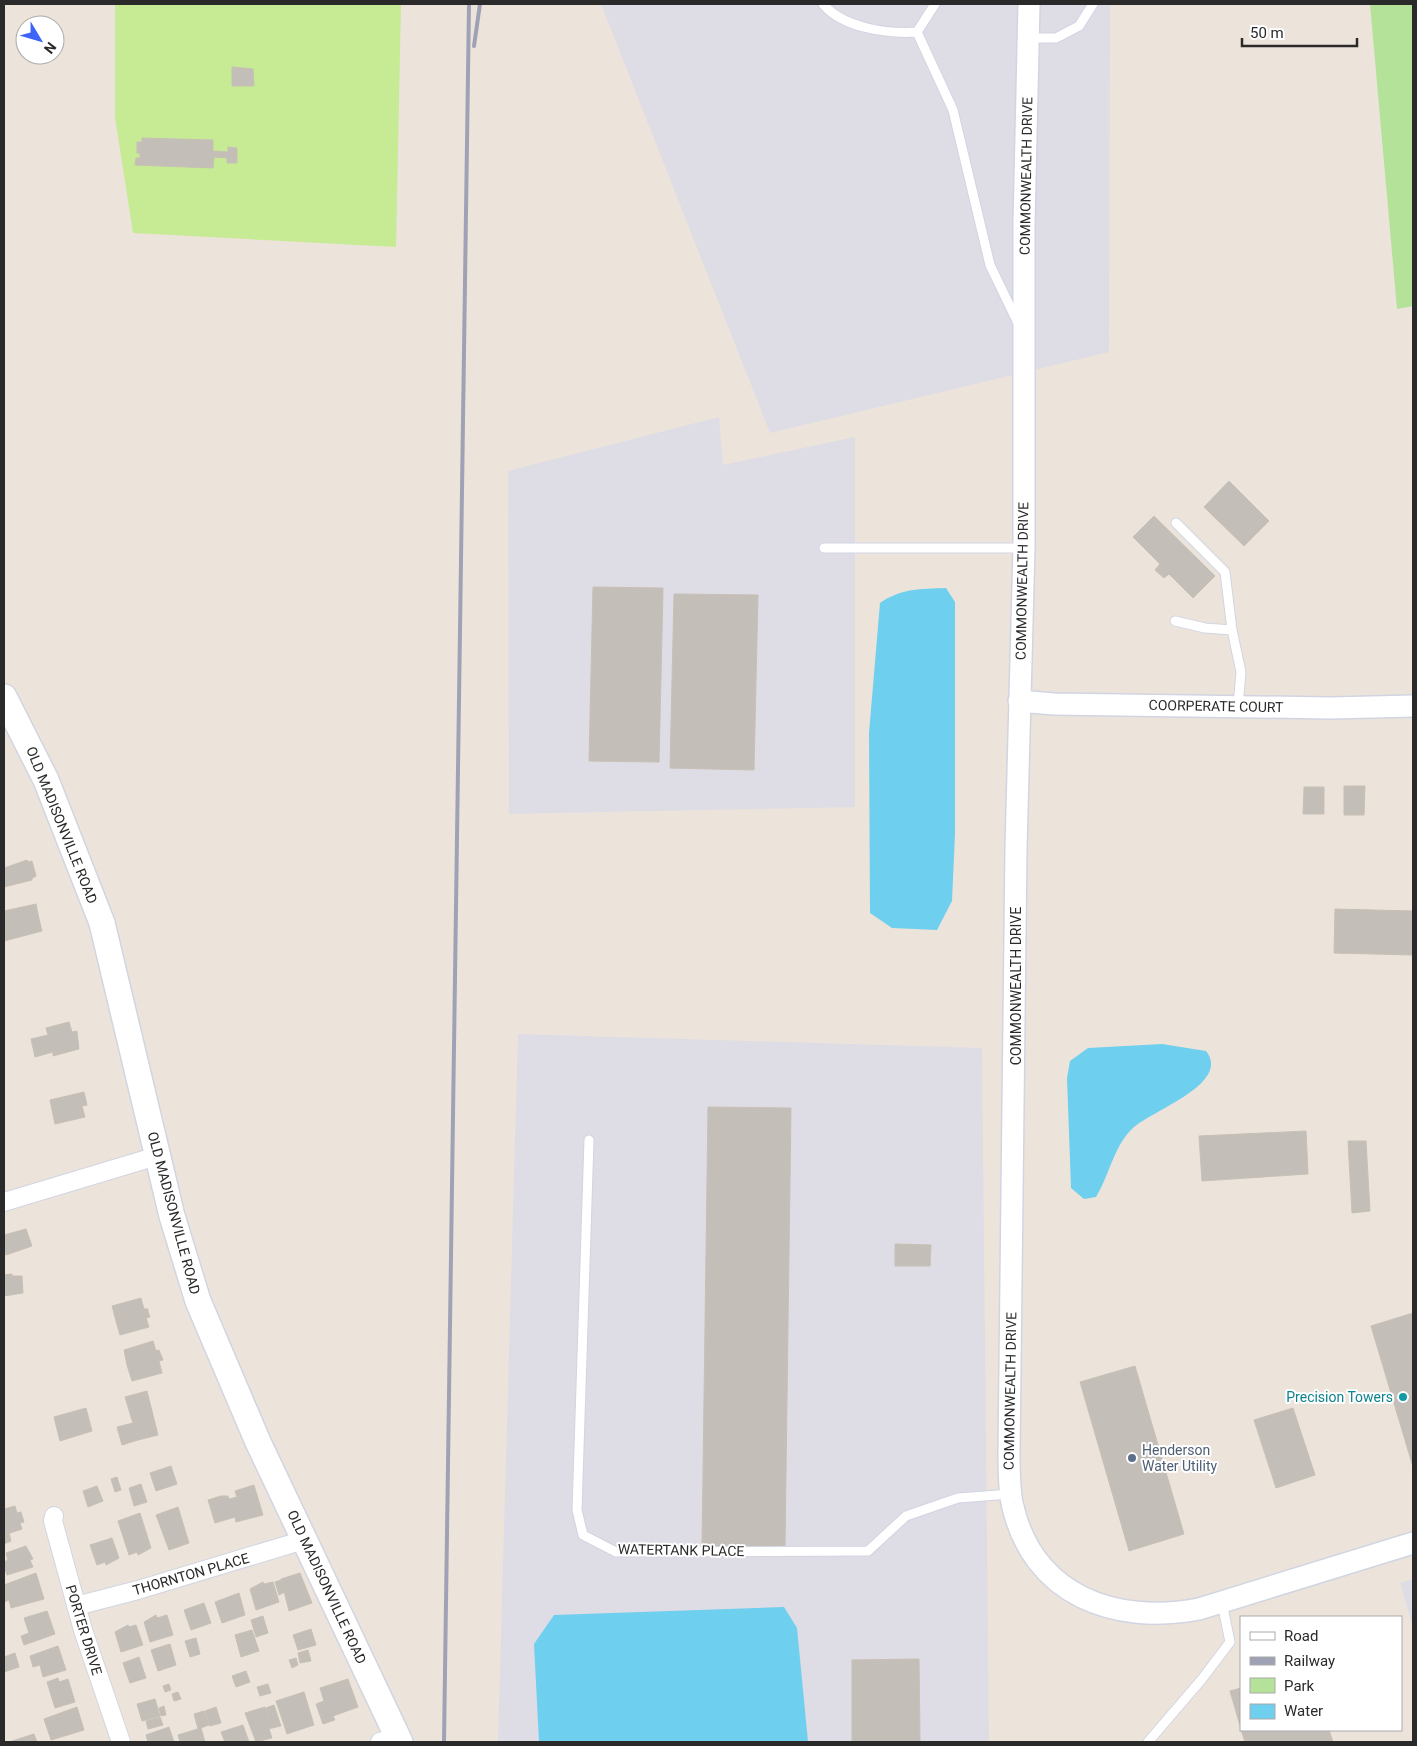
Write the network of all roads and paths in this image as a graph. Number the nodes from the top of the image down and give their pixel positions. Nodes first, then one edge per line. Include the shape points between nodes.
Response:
1 (823, 4) edge
2 (935, 4) edge
3 (1029, 4) edge
4 (1093, 4) edge
5 (917, 32) junction
6 (1028, 38) junction
7 (1025, 336) junction
8 (1176, 523) dead end
9 (824, 548) dead end
10 (1024, 548) junction
11 (1175, 621) dead end
12 (1232, 630) junction
13 (4, 697) edge
14 (1019, 700) junction
15 (1238, 706) junction
16 (1413, 706) edge
17 (589, 1140) dead end
18 (157, 1156) junction
19 (4, 1202) edge
20 (1011, 1494) junction
21 (54, 1516) dead end
22 (304, 1540) junction
23 (1413, 1543) edge
24 (1222, 1603) junction
25 (76, 1606) junction
26 (392, 1740) edge
27 (121, 1742) edge
28 (1148, 1742) edge

1 - 5 lane via 861,28
2 - 5 lane
3 - 6 street, COMMONWEALTH DRIVE
4 - 6 lane via 1079,26 1056,38
5 - 7 lane via 953,110 990,265
6 - 7 street, COMMONWEALTH DRIVE
7 - 10 street, COMMONWEALTH DRIVE
8 - 12 lane via 1225,572
9 - 10 lane
10 - 14 street, COMMONWEALTH DRIVE
11 - 12 lane
12 - 15 lane via 1240,672
13 - 18 main road, OLD MADISONVILLE ROAD via 46,780 102,923
14 - 15 street, COORPERATE COURT via 1054,704
14 - 20 street, COMMONWEALTH DRIVE
15 - 16 street, COORPERATE COURT
17 - 20 lane, WATERTANK PLACE via 577,1510 583,1535 616,1552 868,1551 906,1516 958,1498
18 - 19 street
18 - 22 main road, OLD MADISONVILLE ROAD via 184,1262 198,1300
20 - 24 street, COMMONWEALTH DRIVE via 1019,1526 1041,1564 1067,1588 1092,1603 1113,1610 1156,1615
21 - 25 street, PORTER DRIVE
22 - 25 street, THORNTON PLACE
22 - 26 main road, OLD MADISONVILLE ROAD
23 - 24 street, COMMONWEALTH DRIVE
24 - 28 lane via 1230,1642
25 - 27 street, PORTER DRIVE

